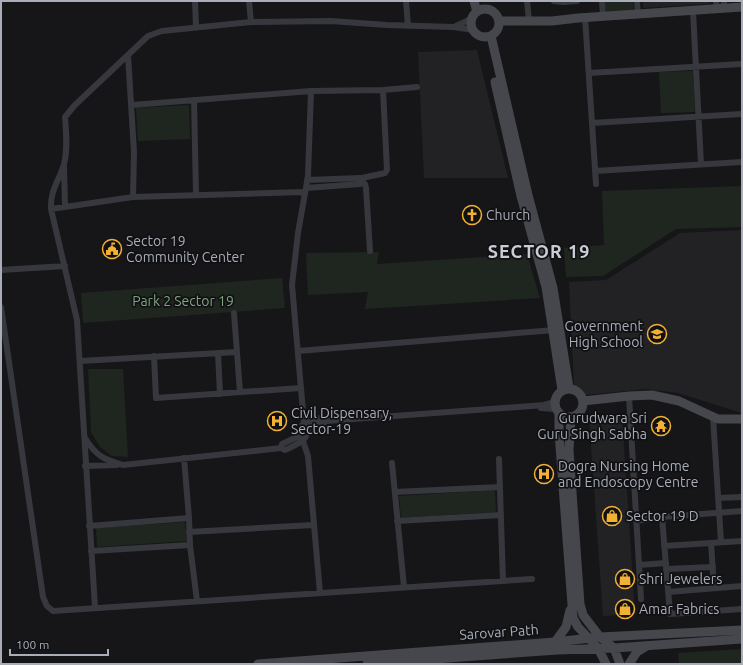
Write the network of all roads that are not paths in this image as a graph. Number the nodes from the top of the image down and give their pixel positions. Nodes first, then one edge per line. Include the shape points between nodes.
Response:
1 (195, 1) edge
2 (249, 1) edge
3 (406, 1) edge
4 (474, 1) edge
5 (527, 1) edge
6 (554, 1) edge
7 (577, 1) edge
8 (602, 1) edge
9 (637, 1) edge
10 (485, 5) edge
11 (720, 5) edge
12 (742, 7) edge
13 (693, 11) junction
14 (638, 14) junction
15 (474, 16) junction
16 (603, 16) junction
17 (585, 17) junction
18 (529, 21) junction
19 (250, 22) junction
20 (500, 22) junction
21 (408, 26) junction
22 (196, 27) junction
23 (454, 27) junction
24 (473, 30) junction
25 (489, 36) junction
26 (128, 55) junction
27 (742, 64) edge
28 (696, 67) junction
29 (589, 73) junction
30 (416, 87) dead end
31 (383, 90) junction
32 (311, 91) junction
33 (194, 100) junction
34 (132, 105) junction
35 (742, 114) edge
36 (698, 116) junction
37 (592, 123) junction
38 (742, 162) edge
39 (64, 164) junction
40 (701, 164) junction
41 (595, 171) junction
42 (307, 180) junction
43 (362, 180) junction
44 (596, 184) dead end
45 (305, 190) junction
46 (196, 194) junction
47 (133, 197) junction
48 (65, 206) junction
49 (51, 209) junction
50 (370, 251) dead end
51 (65, 266) junction
52 (1, 270) edge
53 (1, 307) edge
54 (234, 313) dead end
55 (556, 330) junction
56 (298, 351) junction
57 (237, 352) junction
58 (218, 353) junction
59 (154, 356) junction
60 (80, 361) junction
61 (301, 388) junction
62 (566, 389) junction
63 (240, 392) junction
64 (220, 394) junction
65 (629, 396) junction
66 (555, 399) junction
67 (583, 401) junction
68 (532, 406) junction
69 (558, 411) junction
70 (571, 417) junction
71 (713, 417) junction
72 (742, 419) edge
73 (305, 422) junction
74 (84, 437) junction
75 (301, 438) junction
76 (565, 451) junction
77 (184, 458) junction
78 (499, 459) dead end
79 (392, 463) dead end
80 (123, 465) junction
81 (86, 466) junction
82 (500, 487) junction
83 (395, 492) junction
84 (742, 497) edge
85 (718, 498) junction
86 (742, 511) edge
87 (719, 513) junction
88 (501, 515) junction
89 (662, 517) junction
90 (189, 518) junction
91 (398, 521) junction
92 (636, 521) junction
93 (313, 525) junction
94 (89, 526) junction
95 (189, 532) junction
96 (742, 541) edge
97 (721, 542) junction
98 (711, 543) junction
99 (190, 544) junction
100 (664, 546) junction
101 (91, 551) junction
102 (639, 565) junction
103 (666, 566) junction
104 (713, 567) junction
105 (574, 575) junction
106 (532, 579) dead end
107 (503, 581) junction
108 (742, 586) edge
109 (404, 587) junction
110 (714, 588) junction
111 (668, 592) junction
112 (320, 593) junction
113 (641, 599) dead end
114 (197, 601) junction
115 (571, 604) junction
116 (95, 608) junction
117 (742, 608) edge
118 (742, 630) edge
119 (600, 637) junction
120 (588, 639) junction
121 (742, 639) edge
122 (555, 642) junction
123 (648, 645) junction
124 (598, 648) junction
125 (614, 648) junction
126 (258, 664) edge
127 (367, 664) edge
128 (606, 664) edge
129 (620, 664) edge
130 (629, 664) edge

1 - 22 street
2 - 19 street
3 - 21 street
4 - 15 street
5 - 18 street
6 - 7 street
8 - 16 street
9 - 14 street
10 - 15 street
10 - 20 street via 498,16
11 - 12 street
11 - 13 street
13 - 14 street
13 - 28 street
14 - 16 street
15 - 23 street
15 - 24 street via 471,24
16 - 17 street
17 - 18 street
17 - 29 street
18 - 20 street
19 - 21 street via 331,21
19 - 22 street
20 - 25 street via 496,32
21 - 23 street
22 - 26 street via 162,31 148,36
23 - 24 street
24 - 25 street via 476,34
25 - 55 street via 494,75 520,190
26 - 34 street
26 - 39 street via 65,117 67,148
27 - 28 street
28 - 29 street
28 - 36 street
29 - 37 street
30 - 31 street
31 - 32 street
31 - 43 street via 387,170 385,173
32 - 33 street
32 - 42 street
33 - 34 street
33 - 46 street
34 - 47 street
35 - 36 street
36 - 37 street
36 - 40 street
37 - 41 street
38 - 40 street
39 - 48 street
39 - 49 street via 53,189
40 - 41 street
41 - 44 street
42 - 43 street
42 - 45 street
43 - 45 street via 360,184
43 - 50 street via 366,188
45 - 46 street
45 - 56 street via 292,285
46 - 47 street
47 - 48 street
48 - 49 street
49 - 51 street
51 - 52 street
51 - 60 street via 77,320
53 - 116 street via 43,597 47,606 54,611
54 - 57 street
55 - 56 street
55 - 62 street
56 - 61 street
57 - 58 street
57 - 63 street
58 - 59 street
58 - 64 street
59 - 60 street
59 - 64 street via 156,398
60 - 74 street
61 - 63 street
61 - 73 street
62 - 66 street
62 - 67 street via 579,392
63 - 64 street
65 - 67 street
65 - 71 street via 652,395 679,401
65 - 92 street
66 - 68 street via 551,403
66 - 69 street
67 - 70 street via 580,412
68 - 69 street
68 - 73 street via 326,420 323,424
69 - 70 street via 563,416
69 - 76 street via 559,433
70 - 76 street
71 - 72 street
71 - 85 street
73 - 75 street via 306,434
74 - 80 street via 91,449 99,455
74 - 81 street
75 - 77 street via 285,450 281,448
75 - 93 street via 308,456
76 - 105 street
77 - 80 street
77 - 90 street
78 - 82 street
79 - 83 street
80 - 81 street
81 - 94 street
82 - 83 street
82 - 88 street
83 - 91 street
84 - 85 street
85 - 87 street
86 - 87 street
87 - 89 street
87 - 97 street
88 - 91 street
88 - 107 street
89 - 92 street
89 - 100 street
90 - 94 street
90 - 95 street
91 - 109 street
92 - 102 street
93 - 95 street
93 - 112 street
94 - 101 street
95 - 99 street
96 - 97 street
97 - 98 street
98 - 100 street
98 - 104 street
99 - 101 street
99 - 114 street
100 - 103 street
101 - 116 street
102 - 103 street
102 - 113 street
103 - 104 street
103 - 111 street
104 - 110 street
105 - 115 street
105 - 119 street via 583,615
106 - 107 street
107 - 109 street
108 - 110 street
109 - 112 street
110 - 111 street
111 - 117 street via 670,614
112 - 114 street
114 - 116 street
115 - 120 street via 573,618
115 - 122 street via 566,628
118 - 119 street, Sarovar Path
119 - 120 street, Sarovar Path
119 - 125 street
120 - 122 street, Sarovar Path
120 - 124 street
121 - 123 street, Sarovar Path
122 - 126 street, Sarovar Path
123 - 125 street, Sarovar Path
123 - 130 street via 637,652
124 - 125 street, Sarovar Path
124 - 127 street, Sarovar Path
124 - 128 street
125 - 129 street

